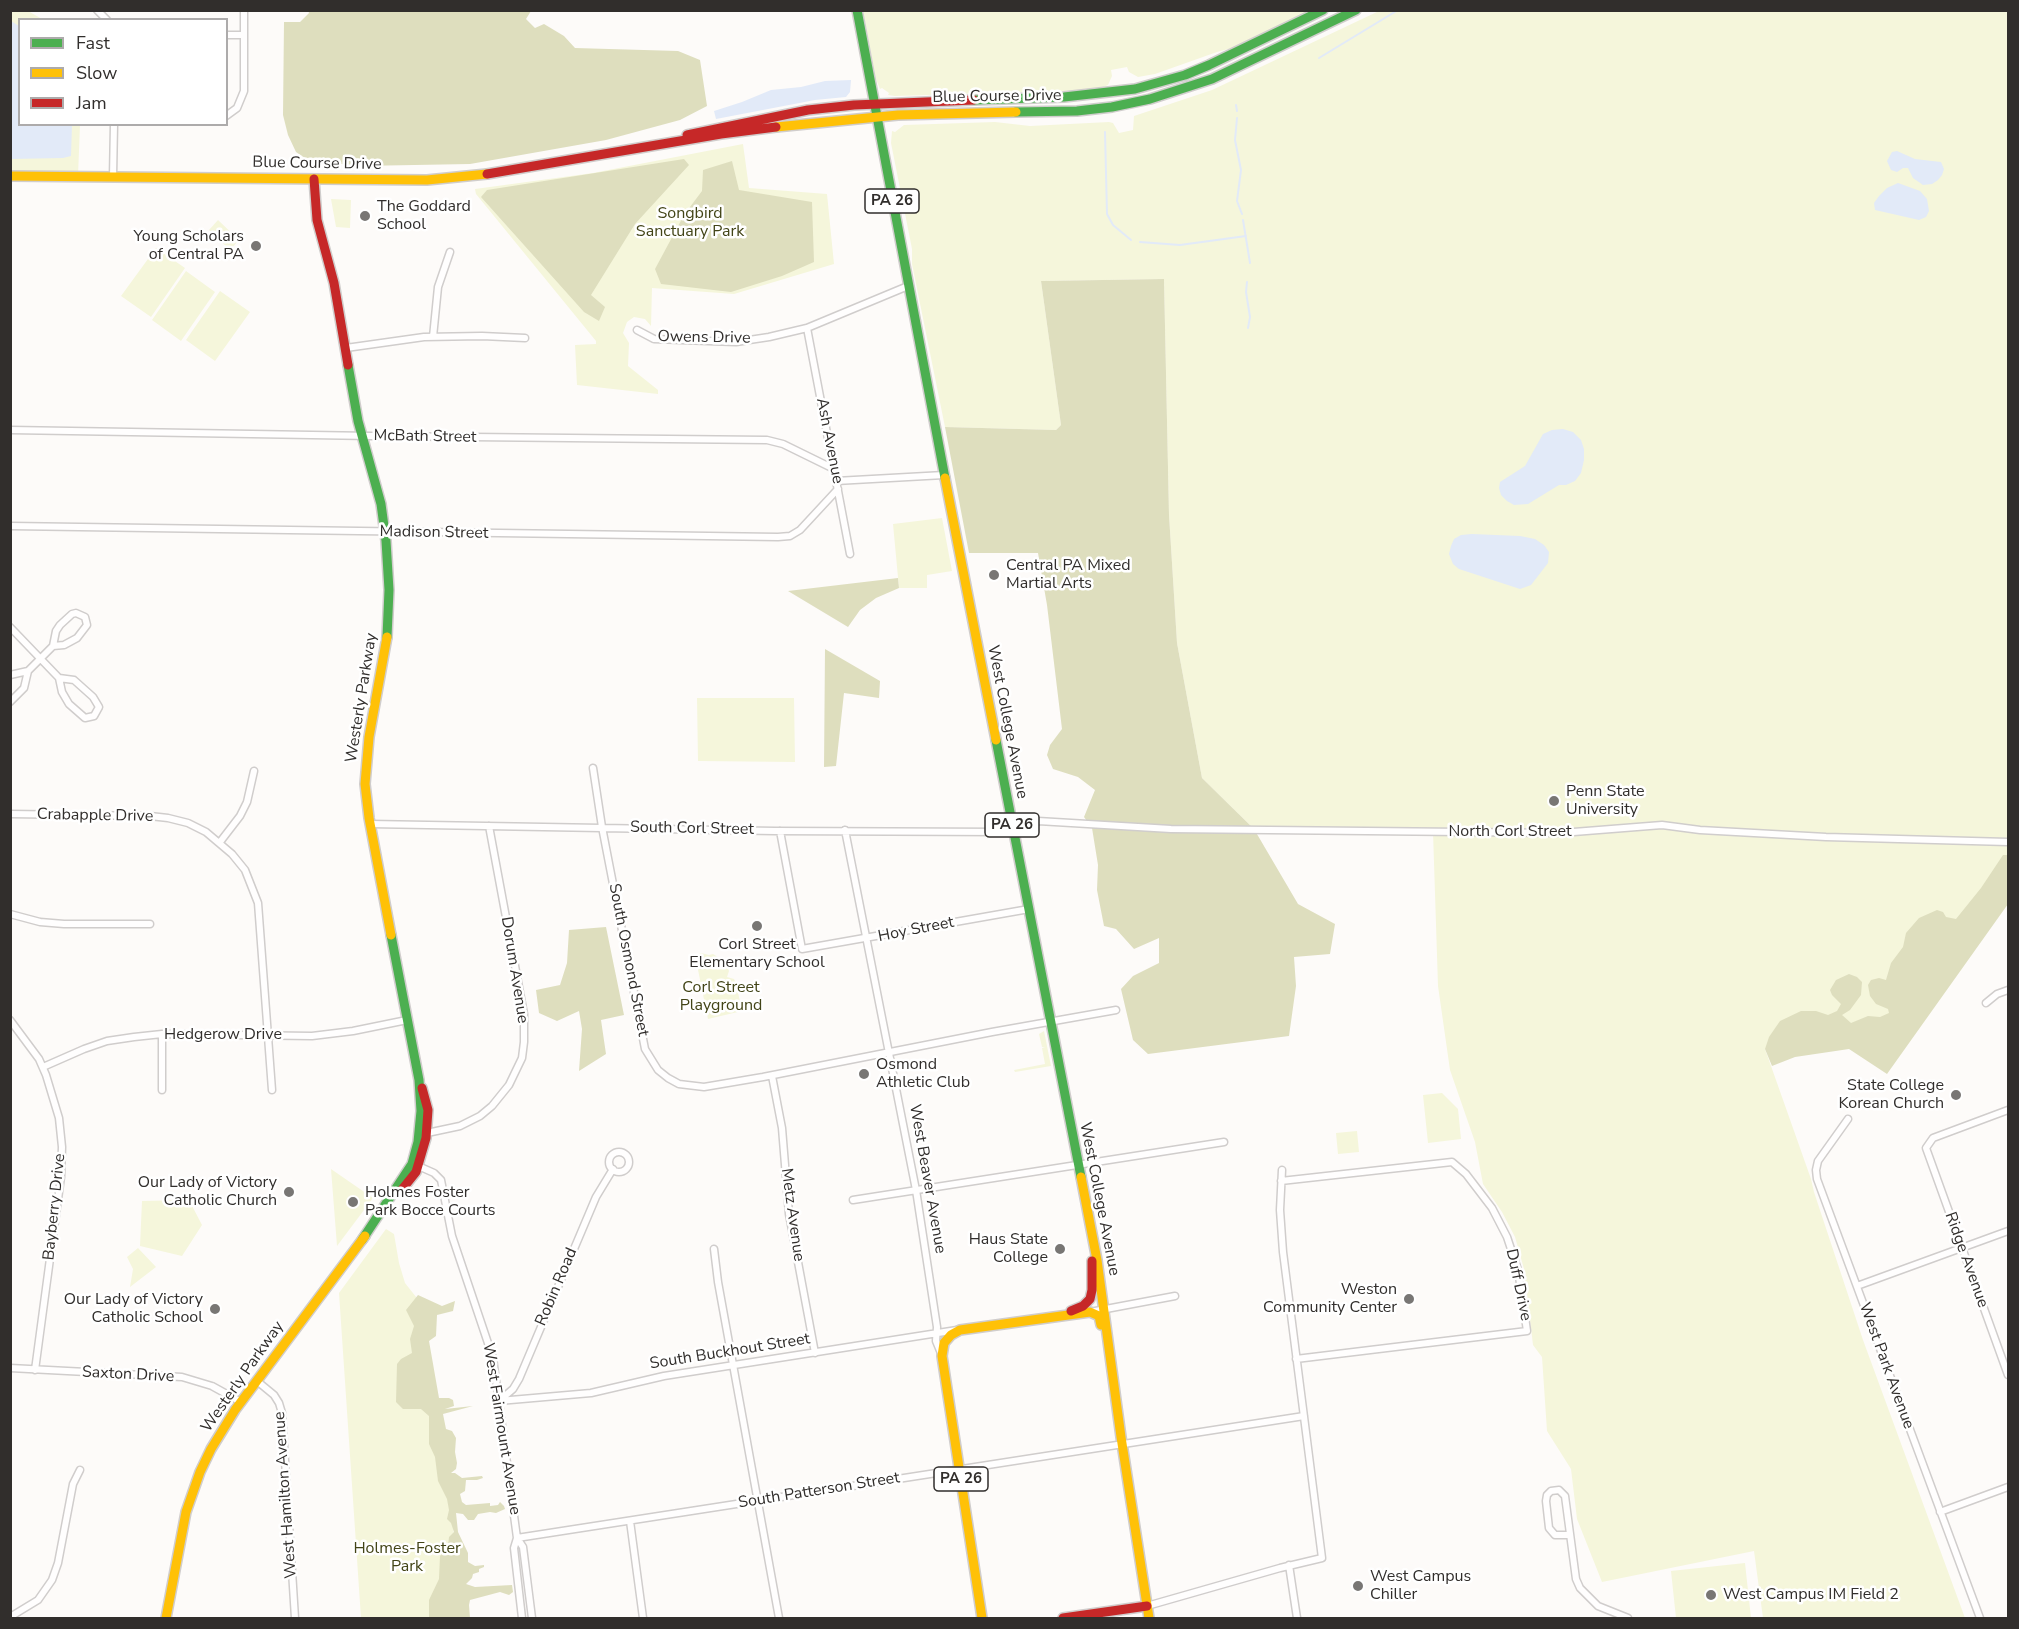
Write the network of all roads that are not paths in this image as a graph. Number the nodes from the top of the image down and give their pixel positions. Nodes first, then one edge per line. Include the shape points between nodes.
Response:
1 (244, 10) edge
2 (857, 10) edge
3 (1323, 10) edge
4 (1356, 10) edge
5 (228, 35) edge
6 (244, 35) junction
7 (873, 104) junction
8 (228, 115) edge
9 (876, 117) junction
10 (114, 126) edge
11 (621, 152) junction
12 (10, 176) edge
13 (113, 177) junction
14 (314, 179) junction
15 (450, 252) dead end
16 (908, 286) junction
17 (807, 328) junction
18 (637, 330) dead end
19 (433, 337) junction
20 (525, 338) dead end
21 (346, 348) junction
22 (10, 430) edge
23 (361, 436) junction
24 (834, 469) junction
25 (944, 475) junction
26 (836, 481) junction
27 (838, 489) junction
28 (10, 526) edge
29 (385, 533) junction
30 (850, 554) dead end
31 (10, 627) edge
32 (53, 646) junction
33 (40, 658) junction
34 (28, 671) junction
35 (10, 675) edge
36 (59, 678) junction
37 (10, 702) edge
38 (593, 768) dead end
39 (254, 771) dead end
40 (10, 814) edge
41 (370, 824) junction
42 (489, 826) junction
43 (602, 827) junction
44 (1012, 827) junction
45 (846, 830) junction
46 (780, 831) junction
47 (220, 842) junction
48 (2008, 842) edge
49 (1029, 909) junction
50 (10, 914) edge
51 (150, 924) dead end
52 (866, 939) junction
53 (2008, 990) edge
54 (1986, 1004) dead end
55 (1116, 1010) dead end
56 (10, 1020) edge
57 (407, 1020) junction
58 (1052, 1021) junction
59 (162, 1035) junction
60 (269, 1036) junction
61 (889, 1053) junction
62 (43, 1067) junction
63 (772, 1076) junction
64 (419, 1080) junction
65 (162, 1090) dead end
66 (272, 1090) dead end
67 (2008, 1110) edge
68 (1848, 1119) dead end
69 (427, 1133) junction
70 (1224, 1142) dead end
71 (415, 1165) junction
72 (1077, 1165) junction
73 (613, 1169) dead end
74 (1282, 1170) dead end
75 (1281, 1180) junction
76 (916, 1190) junction
77 (853, 1200) dead end
78 (2008, 1231) edge
79 (1092, 1243) junction
80 (1962, 1248) junction
81 (714, 1250) dead end
82 (1857, 1286) junction
83 (1175, 1296) dead end
84 (1104, 1308) junction
85 (1090, 1312) junction
86 (1016, 1322) junction
87 (965, 1329) junction
88 (937, 1333) junction
89 (946, 1340) joint
90 (815, 1353) junction
91 (942, 1356) junction
92 (1296, 1359) junction
93 (733, 1366) junction
94 (10, 1368) edge
95 (1111, 1368) junction
96 (35, 1370) junction
97 (2008, 1375) edge
98 (257, 1381) junction
99 (499, 1401) junction
100 (241, 1402) junction
101 (1304, 1416) junction
102 (1122, 1444) junction
103 (959, 1469) junction
104 (80, 1470) dead end
105 (2008, 1487) edge
106 (758, 1501) junction
107 (1940, 1512) junction
108 (630, 1521) junction
109 (1570, 1535) junction
110 (517, 1538) junction
111 (1289, 1565) junction
112 (1147, 1606) junction
113 (10, 1617) edge
114 (165, 1618) edge
115 (295, 1618) edge
116 (522, 1618) edge
117 (532, 1618) edge
118 (643, 1618) edge
119 (779, 1618) edge
120 (982, 1618) edge
121 (1063, 1618) edge
122 (1149, 1618) edge
123 (1297, 1618) edge
124 (1628, 1618) edge
125 (1980, 1618) edge

1 - 6 street
2 - 7 main road, West College Avenue / PA 26
3 - 7 main road, Blue Course Drive via 1209,65 1135,89 1064,97
4 - 9 main road, Blue Course Drive via 1212,79 1144,101 1077,111
5 - 6 street
6 - 8 street via 244,91 237,108
7 - 9 main road, West College Avenue / PA 26
7 - 11 main road, Blue Course Drive via 736,123
9 - 11 main road, Blue Course Drive via 769,127
9 - 16 main road, West College Avenue / PA 26
10 - 13 street
11 - 14 main road, Blue Course Drive via 466,177
12 - 13 main road, Blue Course Drive
13 - 14 main road, Blue Course Drive
14 - 21 main road, Westerly Parkway via 317,220
15 - 19 street via 438,287
16 - 17 street, Owens Drive
16 - 25 main road, West College Avenue / PA 26
17 - 18 street, Owens Drive via 736,342 654,339
17 - 24 street, Ash Avenue
19 - 20 street
19 - 21 street
21 - 23 main road, Westerly Parkway
22 - 23 street, McBath Street
23 - 24 street, McBath Street via 767,440
23 - 29 main road, Westerly Parkway via 381,504
24 - 26 street, Ash Avenue
25 - 26 street
25 - 44 main road, West College Avenue / PA 26
26 - 27 street, Ash Avenue
27 - 29 street, Madison Street via 790,536
27 - 30 street, Ash Avenue
28 - 29 street, Madison Street
29 - 41 main road, Westerly Parkway via 387,646 366,762
31 - 33 street
32 - 32 street via 77,638 87,625 85,617 76,613 68,618 56,631
32 - 33 street
33 - 34 street
33 - 36 street
34 - 35 street
34 - 37 street via 24,688
36 - 36 street via 69,704 84,717 94,716 99,707 93,697 74,680
38 - 43 street, South Osmond Street
39 - 47 street via 247,802
40 - 47 street, Crabapple Drive via 168,818 188,823
41 - 42 street, South Corl Street
41 - 57 main road, Westerly Parkway
42 - 43 street, South Corl Street
42 - 69 street, Dorum Avenue via 524,1014 522,1058 509,1085 480,1116 460,1126
43 - 46 street, South Corl Street
43 - 63 street, South Osmond Street via 642,1037 650,1059 668,1078 692,1087
44 - 45 street, South Corl Street via 1005,831
44 - 48 street, North Corl Street via 1020,822 1038,821 1151,828 1561,833 1662,825 1826,837
44 - 49 main road, West College Avenue / PA 26
45 - 46 street, South Corl Street
45 - 52 street, West Beaver Avenue
46 - 52 street, Hoy Street via 802,949
47 - 60 street, Crabapple Drive via 245,870 258,903
49 - 52 street, Hoy Street
49 - 58 main road, West College Avenue / PA 26
50 - 51 street via 64,924
52 - 61 street, West Beaver Avenue
53 - 54 street
55 - 58 street, South Osmond Street
56 - 62 street, Bayberry Drive
57 - 60 street, Hedgerow Drive via 331,1035
57 - 64 main road, Westerly Parkway
58 - 61 street, South Osmond Street
58 - 72 main road, West College Avenue / PA 26
59 - 60 street, Hedgerow Drive
59 - 62 street, Hedgerow Drive via 107,1041
59 - 65 street
60 - 66 street, Crabapple Drive
61 - 63 street, South Osmond Street
61 - 76 street, West Beaver Avenue
62 - 96 street, Bayberry Drive via 59,1118 61,1167
63 - 90 street, Metz Avenue via 782,1128 789,1214
64 - 69 main road, Westerly Parkway via 427,1103
64 - 71 main road, Westerly Parkway via 420,1126
67 - 80 street, Ridge Avenue via 1933,1138 1927,1145 1926,1152
68 - 82 street, West Park Avenue via 1818,1161 1816,1170
69 - 71 main road, Westerly Parkway
70 - 72 street
71 - 98 main road, Westerly Parkway via 411,1179
71 - 99 street, West Fairmount Avenue via 441,1180 452,1236 493,1358
72 - 76 street
72 - 79 main road, West College Avenue / PA 26
73 - 99 street, Robin Road via 596,1197 519,1379
74 - 75 street
75 - 92 street via 1281,1224
75 - 92 street, Duff Drive via 1452,1162 1477,1187 1504,1230 1518,1270 1527,1330
76 - 77 street
76 - 88 street, West Beaver Avenue
78 - 80 street
79 - 84 main road, West College Avenue / PA 26
79 - 86 main road, PA 26 via 1092,1290 1086,1304
80 - 82 street
80 - 97 street, Ridge Avenue
81 - 93 street
82 - 107 street, West Park Avenue
83 - 84 street
84 - 85 street
84 - 95 main road, West College Avenue / PA 26
85 - 86 main road
85 - 95 main road via 1099,1316
86 - 87 main road, South Buckhout Street / PA 26
87 - 88 street, South Buckhout Street
87 - 89 main road, South Buckhout Street / PA 26
88 - 90 street, South Buckhout Street
88 - 91 street, West Beaver Avenue
89 - 91 main road, West Beaver Avenue / PA 26
90 - 93 street, South Buckhout Street
91 - 103 main road, West Beaver Avenue / PA 26
92 - 101 street
93 - 99 street, South Buckhout Street via 664,1376 591,1394
93 - 106 street
94 - 96 street, Saxton Drive
95 - 102 main road, West College Avenue / PA 26
96 - 100 street, Saxton Drive via 182,1377 212,1386
98 - 100 main road, Westerly Parkway
98 - 115 street, West Hamilton Avenue via 274,1395 282,1413
99 - 110 street, West Fairmount Avenue
100 - 114 main road, Westerly Parkway via 211,1449 193,1490
101 - 102 street, South Patterson Street
101 - 111 street via 1322,1558
102 - 103 street, South Patterson Street
102 - 112 main road, West College Avenue / PA 26
103 - 106 street, South Patterson Street
103 - 120 main road, West Beaver Avenue / PA 26
104 - 113 street via 73,1484 52,1580 38,1600
105 - 107 street
106 - 108 street, South Patterson Street
106 - 119 street
107 - 125 street, West Park Avenue
108 - 110 street, South Patterson Street
108 - 118 street
109 - 109 street via 1555,1535 1549,1528 1546,1497 1551,1491 1559,1490 1565,1496
109 - 124 street via 1576,1579 1583,1593 1598,1606
110 - 116 street, West Fairmount Avenue via 514,1548
110 - 117 street, West Fairmount Avenue via 523,1546
111 - 112 street
111 - 123 street
112 - 121 main road
112 - 122 main road, West College Avenue / PA 26

